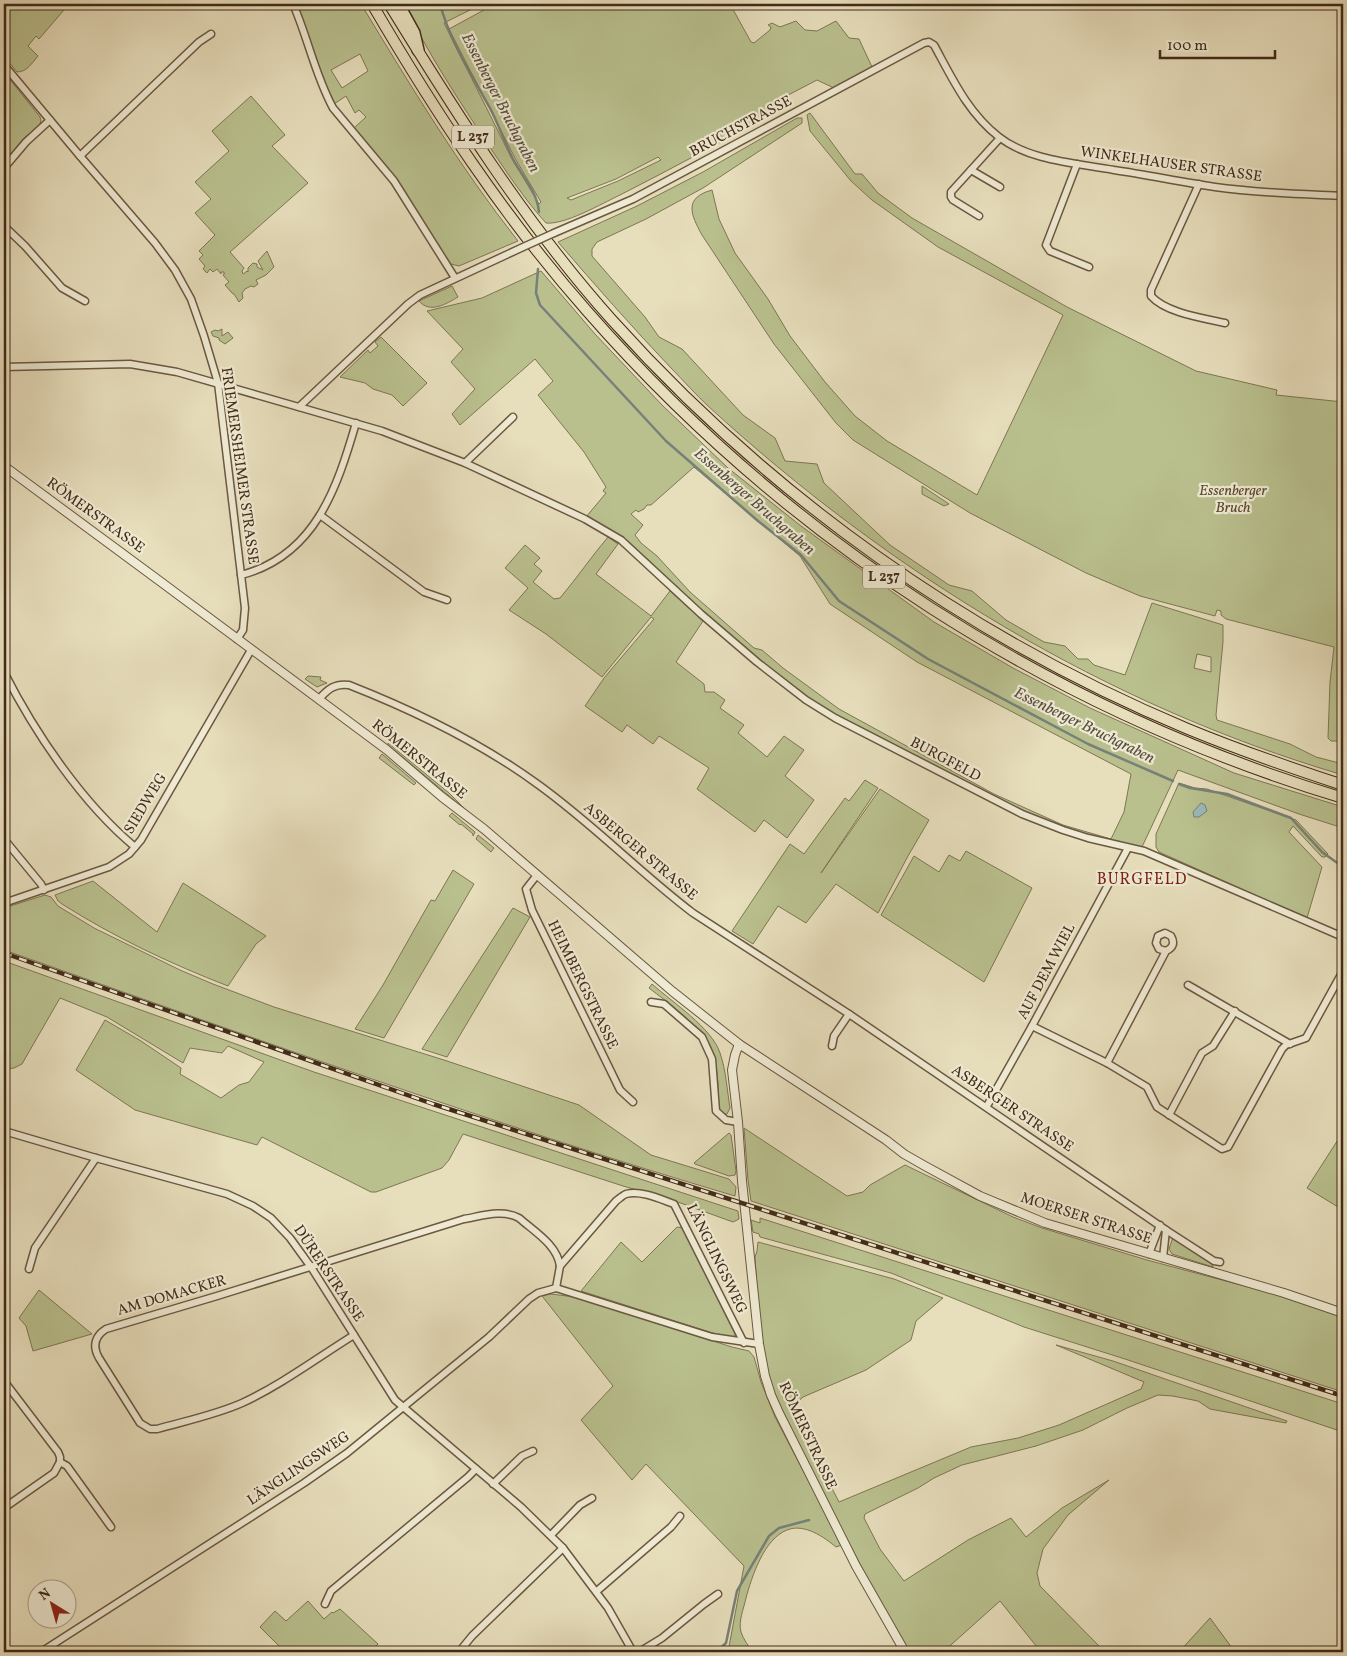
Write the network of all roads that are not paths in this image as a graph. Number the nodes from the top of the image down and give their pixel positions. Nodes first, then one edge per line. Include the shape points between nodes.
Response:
1 (293, 4) edge
2 (372, 4) edge
3 (388, 4) edge
4 (398, 4) edge
5 (211, 34) dead end
6 (929, 42) joint
7 (418, 50) junction
8 (4, 65) edge
9 (50, 120) junction
10 (1000, 138) junction
11 (80, 156) junction
12 (1077, 164) junction
13 (4, 168) edge
14 (971, 170) junction
15 (1199, 184) junction
16 (1000, 187) dead end
17 (1343, 196) edge
18 (979, 216) dead end
19 (4, 226) edge
20 (1089, 267) dead end
21 (455, 278) junction
22 (85, 301) dead end
23 (1225, 323) dead end
24 (4, 368) edge
25 (218, 383) junction
26 (299, 407) junction
27 (513, 417) dead end
28 (356, 423) junction
29 (465, 463) junction
30 (4, 466) edge
31 (320, 515) junction
32 (241, 575) junction
33 (448, 600) dead end
34 (237, 639) junction
35 (251, 650) junction
36 (4, 672) edge
37 (319, 699) junction
38 (1343, 785) edge
39 (1343, 798) edge
40 (4, 839) edge
41 (135, 847) junction
42 (1128, 848) junction
43 (537, 875) junction
44 (44, 890) junction
45 (4, 903) edge
46 (1343, 937) edge
47 (1166, 951) dead end
48 (1343, 971) edge
49 (1188, 985) dead end
50 (651, 1002) dead end
51 (1235, 1011) junction
52 (849, 1014) junction
53 (1032, 1026) junction
54 (739, 1044) junction
55 (1290, 1044) junction
56 (832, 1046) dead end
57 (1107, 1063) junction
58 (633, 1102) dead end
59 (987, 1106) junction
60 (1169, 1115) junction
61 (738, 1122) junction
62 (4, 1131) edge
63 (96, 1158) junction
64 (1160, 1225) junction
65 (1166, 1230) junction
66 (1149, 1254) junction
67 (1163, 1258) junction
68 (1220, 1262) dead end
69 (560, 1266) junction
70 (311, 1267) junction
71 (29, 1269) dead end
72 (556, 1288) junction
73 (1343, 1313) edge
74 (354, 1335) junction
75 (744, 1343) junction
76 (759, 1344) junction
77 (4, 1381) edge
78 (404, 1408) junction
79 (533, 1451) dead end
80 (60, 1462) junction
81 (476, 1469) junction
82 (493, 1484) junction
83 (592, 1498) dead end
84 (4, 1508) edge
85 (680, 1516) dead end
86 (111, 1527) dead end
87 (551, 1535) junction
88 (564, 1548) junction
89 (597, 1591) junction
90 (718, 1594) dead end
91 (325, 1604) dead end
92 (41, 1652) edge
93 (459, 1652) edge
94 (633, 1652) edge
95 (639, 1652) edge
96 (905, 1652) edge

1 - 21 street via 332,108 394,181
2 - 39 highway, L 237 via 426,93 501,204 550,267 666,395 774,494 870,568 1040,674 1195,747
3 - 7 highway, L 237
4 - 7 highway via 414,33
5 - 11 street
6 - 10 street, WINKELHAUSER STRASSE via 934,45 967,104
6 - 21 street, BRUCHSTRASSE, bridge via 633,199
7 - 38 highway, L 237 via 532,221 612,320 687,398 810,506 938,598 1062,670 1186,729
8 - 9 street, FRIEMERSHEIMER STRASSE
9 - 11 street, FRIEMERSHEIMER STRASSE
9 - 13 street
10 - 12 street, WINKELHAUSER STRASSE via 1034,155
10 - 14 street
11 - 25 street, FRIEMERSHEIMER STRASSE via 175,270 191,299
12 - 15 street, WINKELHAUSER STRASSE
12 - 20 street via 1046,245 1050,251
14 - 16 street
14 - 18 street via 950,197
15 - 17 street, WINKELHAUSER STRASSE
15 - 23 street via 1150,296 1168,308
19 - 22 street via 62,288
21 - 26 street via 408,304
24 - 25 street, BURGFELD via 130,364
25 - 26 street, BURGFELD
25 - 32 street, FRIEMERSHEIMER STRASSE
26 - 28 street, BURGFELD
27 - 29 street
28 - 29 street, BURGFELD
28 - 31 street via 340,474
29 - 42 street, BURGFELD via 621,540 756,662 835,718 1022,814 1063,830
30 - 34 street, RÖMERSTRASSE
31 - 32 street via 285,556
31 - 33 street via 424,592
32 - 34 street, FRIEMERSHEIMER STRASSE via 244,625
34 - 35 street, RÖMERSTRASSE
35 - 37 street, RÖMERSTRASSE
35 - 41 street, SIEDWEG
36 - 41 street via 32,722 79,788
37 - 43 street, RÖMERSTRASSE via 387,750
37 - 52 street, ASBERGER STRASSE via 332,687 343,684 414,711 466,738 551,794 693,913
40 - 44 street
41 - 44 street, SIEDWEG via 109,867
42 - 46 street, BURGFELD via 1197,872
42 - 53 street, AUF DEM WIEL
43 - 54 street, RÖMERSTRASSE
43 - 58 street, HEIMBERGSTRASSE via 526,889 532,910 620,1090
44 - 45 street, SIEDWEG
47 - 57 street
48 - 55 street via 1306,1038
49 - 51 street
50 - 61 street via 664,1004 702,1037 712,1059 716,1111 726,1120
51 - 55 street
51 - 60 street via 1213,1046 1202,1053
52 - 56 street via 834,1036
52 - 59 street, ASBERGER STRASSE
53 - 57 street
53 - 59 street, AUF DEM WIEL
54 - 61 street, RÖMERSTRASSE via 732,1070
54 - 66 street, MOERSER STRASSE via 907,1155 980,1196 1045,1223
55 - 60 street via 1282,1049 1228,1147 1222,1149
57 - 60 street via 1147,1087 1157,1107
59 - 64 street, ASBERGER STRASSE
61 - 76 street, RÖMERSTRASSE
62 - 63 street, DÜRERSTRASSE
63 - 70 street, DÜRERSTRASSE via 240,1199 278,1225
63 - 71 street via 35,1248
64 - 65 street, ASBERGER STRASSE
64 - 66 street
65 - 67 street
65 - 68 street, ASBERGER STRASSE
66 - 67 street, MOERSER STRASSE
67 - 73 street, MOERSER STRASSE
69 - 70 street, AM DOMACKER via 554,1249 520,1218 503,1213 464,1219
69 - 72 street
69 - 75 street, LÄNGLINGSWEG via 625,1194 638,1194 674,1204
70 - 74 street, DÜRERSTRASSE
70 - 74 street, AM DOMACKER via 106,1328 97,1336 95,1352 140,1424 157,1429 245,1402
72 - 75 street via 712,1337
72 - 78 street, LÄNGLINGSWEG via 529,1299
74 - 78 street, DÜRERSTRASSE via 395,1400
75 - 76 street
76 - 96 street, RÖMERSTRASSE via 764,1376 779,1413 856,1566
77 - 80 street via 58,1452
78 - 81 street, DÜRERSTRASSE
78 - 92 street, LÄNGLINGSWEG via 304,1483
79 - 82 street via 522,1456
80 - 84 street via 54,1473
80 - 86 street via 67,1466
81 - 82 street, DÜRERSTRASSE
81 - 91 street via 331,1591
82 - 87 street, DÜRERSTRASSE
83 - 87 street via 580,1505
85 - 89 street
87 - 88 street, DÜRERSTRASSE
88 - 89 street, DÜRERSTRASSE
88 - 93 street
89 - 94 street, DÜRERSTRASSE
90 - 95 street

